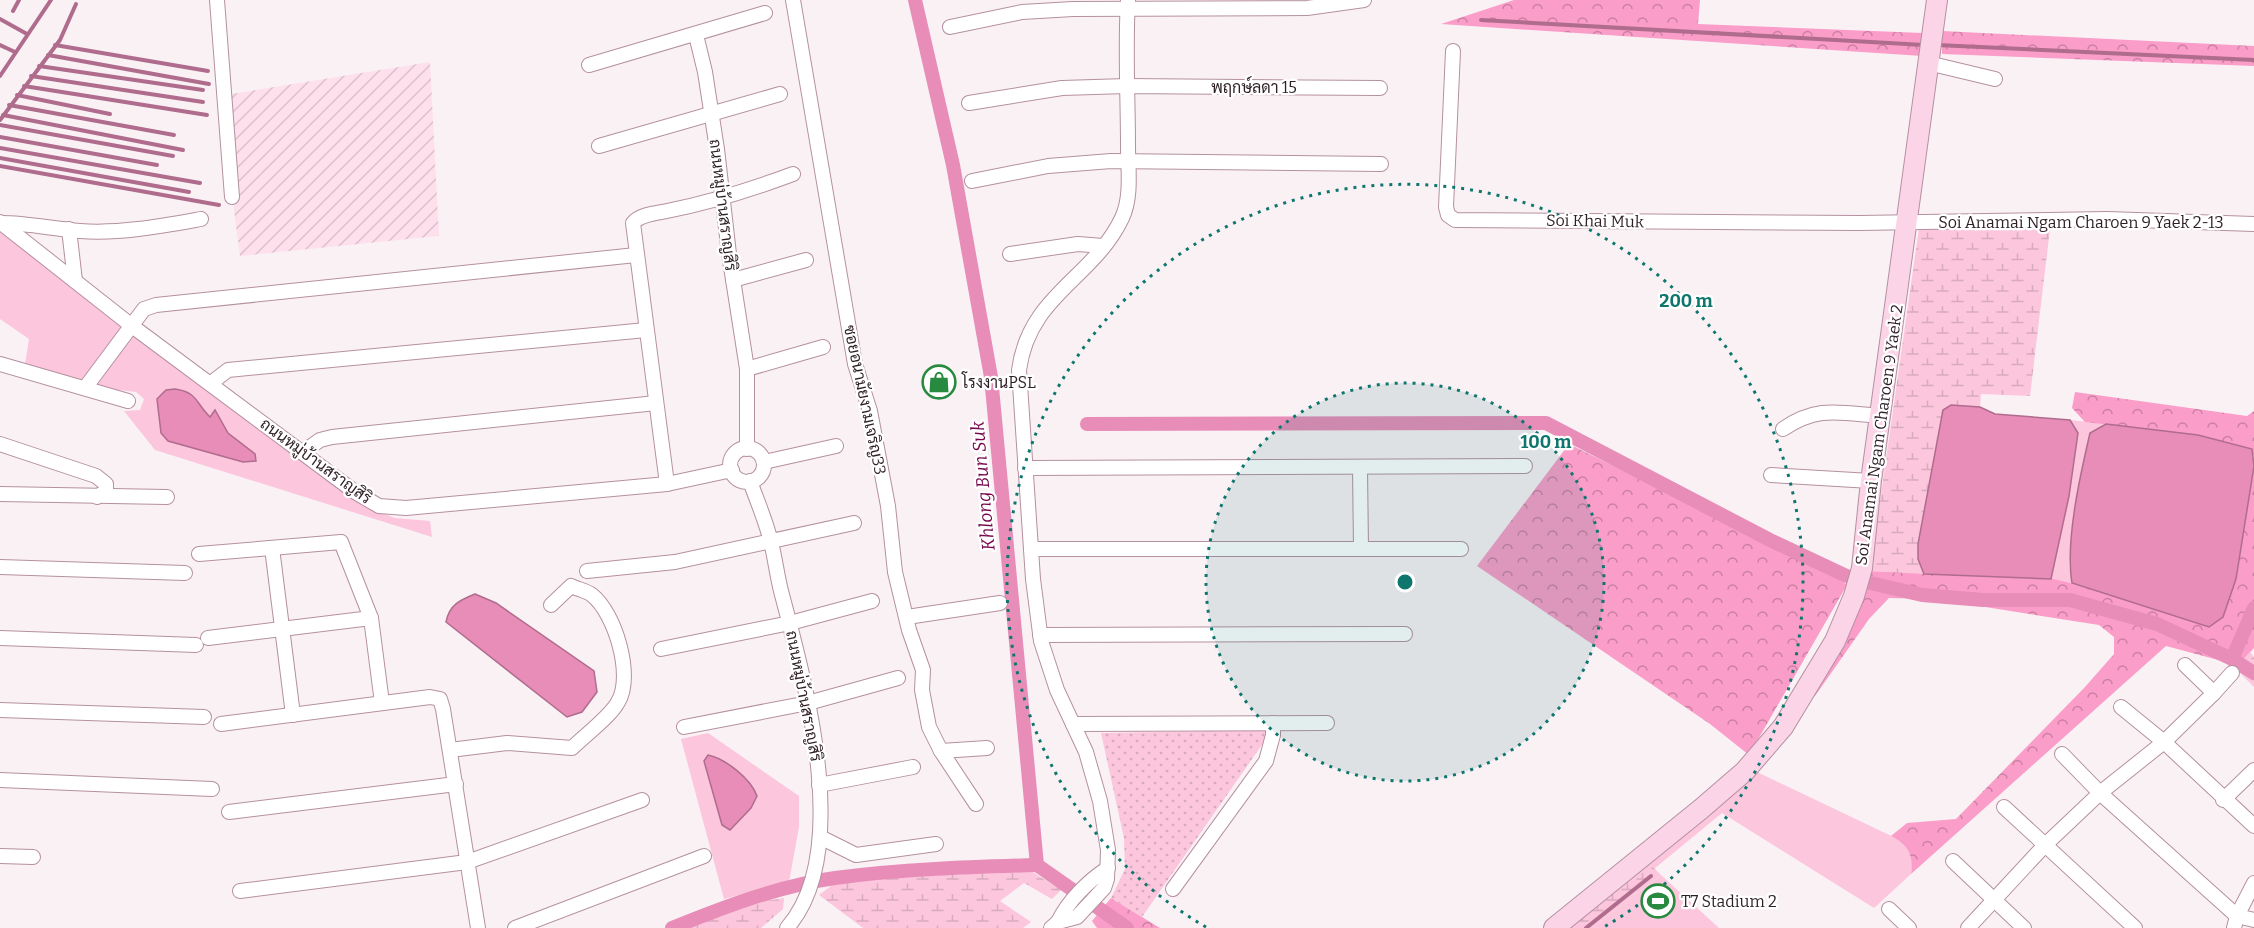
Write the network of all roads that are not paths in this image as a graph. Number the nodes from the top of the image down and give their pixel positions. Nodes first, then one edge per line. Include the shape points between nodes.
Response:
1 (217, 0) edge
2 (794, 0) edge
3 (1365, 0) edge
4 (1937, 0) edge
5 (1128, 4) edge
6 (765, 13) dead end
7 (950, 27) dead end
8 (696, 35) junction
9 (1930, 48) junction
10 (1453, 51) dead end
11 (589, 64) dead end
12 (1995, 79) dead end
13 (1128, 86) junction
14 (1380, 88) dead end
15 (780, 94) dead end
16 (969, 103) dead end
17 (711, 116) junction
18 (599, 146) dead end
19 (1128, 161) junction
20 (1381, 164) dead end
21 (793, 174) dead end
22 (972, 181) dead end
23 (232, 196) dead end
24 (724, 199) junction
25 (201, 219) dead end
26 (1909, 221) junction
27 (1, 223) edge
28 (2254, 224) edge
29 (69, 229) junction
30 (1103, 246) junction
31 (1010, 254) dead end
32 (636, 255) junction
33 (807, 260) dead end
34 (733, 280) junction
35 (75, 281) junction
36 (132, 326) junction
37 (646, 330) junction
38 (823, 347) dead end
39 (0, 364) edge
40 (747, 369) junction
41 (211, 383) junction
42 (85, 388) junction
43 (128, 401) dead end
44 (656, 403) junction
45 (1881, 416) junction
46 (1783, 429) dead end
47 (0, 444) edge
48 (836, 446) dead end
49 (747, 449) junction
50 (303, 452) junction
51 (764, 462) junction
52 (1525, 466) dead end
53 (1360, 467) junction
54 (1024, 468) junction
55 (732, 470) junction
56 (1771, 474) dead end
57 (750, 481) junction
58 (1871, 481) junction
59 (667, 484) junction
60 (0, 494) edge
61 (98, 496) junction
62 (167, 497) dead end
63 (854, 523) dead end
64 (771, 540) junction
65 (272, 548) junction
66 (1031, 549) junction
67 (1361, 549) junction
68 (1461, 549) dead end
69 (199, 554) dead end
70 (0, 567) edge
71 (587, 571) dead end
72 (185, 573) dead end
73 (872, 601) dead end
74 (1000, 603) dead end
75 (551, 605) dead end
76 (907, 617) junction
77 (372, 618) junction
78 (790, 623) junction
79 (282, 628) junction
80 (1405, 634) dead end
81 (1040, 635) junction
82 (0, 638) edge
83 (661, 649) dead end
84 (2185, 665) dead end
85 (2232, 673) dead end
86 (898, 678) dead end
87 (2214, 693) junction
88 (382, 703) junction
89 (808, 703) junction
90 (2121, 707) dead end
91 (0, 710) edge
92 (293, 715) junction
93 (204, 717) dead end
94 (1273, 723) junction
95 (1327, 723) dead end
96 (221, 724) dead end
97 (1073, 724) junction
98 (684, 726) dead end
99 (2164, 742) junction
100 (987, 748) dead end
101 (450, 750) junction
102 (941, 751) junction
103 (2062, 754) dead end
104 (913, 767) dead end
105 (2254, 770) edge
106 (0, 780) edge
107 (456, 784) junction
108 (819, 785) junction
109 (212, 789) dead end
110 (2100, 793) junction
111 (642, 800) dead end
112 (2223, 800) junction
113 (976, 804) dead end
114 (2004, 807) dead end
115 (229, 812) dead end
116 (2254, 826) edge
117 (820, 837) junction
118 (936, 844) dead end
119 (2045, 845) junction
120 (0, 856) edge
121 (704, 856) dead end
122 (33, 857) dead end
123 (1953, 861) dead end
124 (466, 862) junction
125 (1099, 883) junction
126 (2254, 883) edge
127 (1173, 889) dead end
128 (240, 891) dead end
129 (1994, 899) junction
130 (1889, 909) dead end
131 (2254, 920) edge
132 (2236, 922) edge
133 (1054, 925) edge
134 (478, 928) edge
135 (515, 928) edge
136 (787, 928) edge
137 (1554, 928) edge
138 (1909, 928) edge
139 (1968, 928) edge
140 (2024, 928) edge
141 (2135, 928) edge

1 - 23 street
2 - 76 street, ซอยอนามัยงามเจริญ33 via 855,364 870,411 888,506 895,572
3 - 5 street via 1307,8
4 - 9 street, Soi Anamai Ngam Charoen 9 Yaek 2
5 - 7 street via 1022,12
5 - 13 street
6 - 8 street
8 - 11 street
8 - 17 street, ถนนหมู่บ้านสราญสิริ
9 - 12 street
9 - 26 street, Soi Anamai Ngam Charoen 9 Yaek 2
10 - 26 street, Soi Khai Muk via 1446,207 1455,220
13 - 14 street, พฤกษ์ลดา 15
13 - 16 street, พฤกษ์ลดา 15 via 1062,88
13 - 19 street
15 - 17 street
17 - 18 street
17 - 24 street, ถนนหมู่บ้านสราญสิริ
19 - 20 street
19 - 22 street via 1048,166
19 - 30 street via 1123,217
21 - 24 street
24 - 32 street via 636,219 632,228
24 - 34 street, ถนนหมู่บ้านสราญสิริ
25 - 29 street via 143,228
26 - 28 street, Soi Anamai Ngam Charoen 9 Yaek 2-13 via 2107,219
26 - 45 street, Soi Anamai Ngam Charoen 9 Yaek 2
27 - 29 street
27 - 35 street, ถนนหมู่บ้านสราญสิริ
29 - 35 street
30 - 31 street via 1078,244
30 - 54 street via 1047,304 1026,337 1019,370
32 - 36 street via 156,305 144,309
32 - 37 street
33 - 34 street
34 - 40 street, ถนนหมู่บ้านสราญสิริ
35 - 36 street, ถนนหมู่บ้านสราญสิริ
36 - 41 street, ถนนหมู่บ้านสราญสิริ
36 - 42 street
37 - 41 street via 228,370
37 - 44 street
38 - 40 street
39 - 42 street
40 - 49 street, ถนนหมู่บ้านสราญสิริ
41 - 50 street, ถนนหมู่บ้านสราญสิริ
42 - 43 street
44 - 50 street via 332,437
44 - 59 street
45 - 46 street via 1808,414
45 - 58 street, Soi Anamai Ngam Charoen 9 Yaek 2
47 - 61 street via 96,476 106,484 106,491
48 - 51 street
49 - 51 street via 757,451
49 - 55 street via 735,454
50 - 59 street, ถนนหมู่บ้านสราญสิริ via 367,500 392,508
51 - 57 street via 761,474
52 - 53 street
53 - 54 street
53 - 67 street
54 - 66 street
55 - 57 street via 741,480
55 - 59 street, ถนนหมู่บ้านสราญสิริ
56 - 58 street
57 - 64 street, ถนนหมู่บ้านสราญสิริ
58 - 137 street, Soi Anamai Ngam Charoen 9 Yaek 2 via 1862,568 1854,596 1835,642 1770,745 1701,809
60 - 61 street
61 - 62 street
63 - 64 street
64 - 71 street via 675,561
64 - 78 street, ถนนหมู่บ้านสราญสิริ
65 - 69 street
65 - 77 street via 341,542
65 - 79 street
66 - 67 street
66 - 81 street
67 - 68 street
70 - 72 street
73 - 78 street
74 - 76 street
75 - 101 street via 571,586 592,595 612,621 623,660 624,685 618,702 572,748 507,743
76 - 102 street, ซอยอนามัยงามเจริญ33 via 923,670 922,690 929,727
77 - 79 street
77 - 88 street
78 - 83 street
78 - 89 street, ถนนหมู่บ้านสราญสิริ
79 - 82 street via 202,641
79 - 92 street
80 - 81 street
81 - 97 street via 1057,690
84 - 87 street
85 - 87 street
86 - 89 street
87 - 99 street
88 - 92 street
88 - 101 street via 440,699
89 - 98 street
89 - 108 street, ถนนหมู่บ้านสราญสิริ
90 - 99 street
91 - 93 street
92 - 96 street
94 - 95 street
94 - 97 street
94 - 127 street via 1266,761
97 - 125 street via 1086,752 1100,801 1108,868
99 - 110 street
99 - 112 street
100 - 102 street
101 - 107 street
102 - 113 street, ซอยอนามัยงามเจริญ33
103 - 110 street
104 - 108 street
105 - 112 street
106 - 109 street
107 - 115 street
107 - 124 street
108 - 117 street, ถนนหมู่บ้านสราญสิริ
110 - 119 street
110 - 132 street
111 - 124 street
112 - 116 street
114 - 119 street
117 - 118 street via 856,855
117 - 136 street, ถนนหมู่บ้านสราญสิริ via 812,880 799,914
119 - 129 street
119 - 141 street
120 - 122 street
121 - 135 street
123 - 129 street
124 - 128 street
124 - 134 street
125 - 133 street via 1064,909
125 - 133 street via 1077,917
126 - 132 street
129 - 139 street
129 - 140 street
130 - 138 street
131 - 132 street

